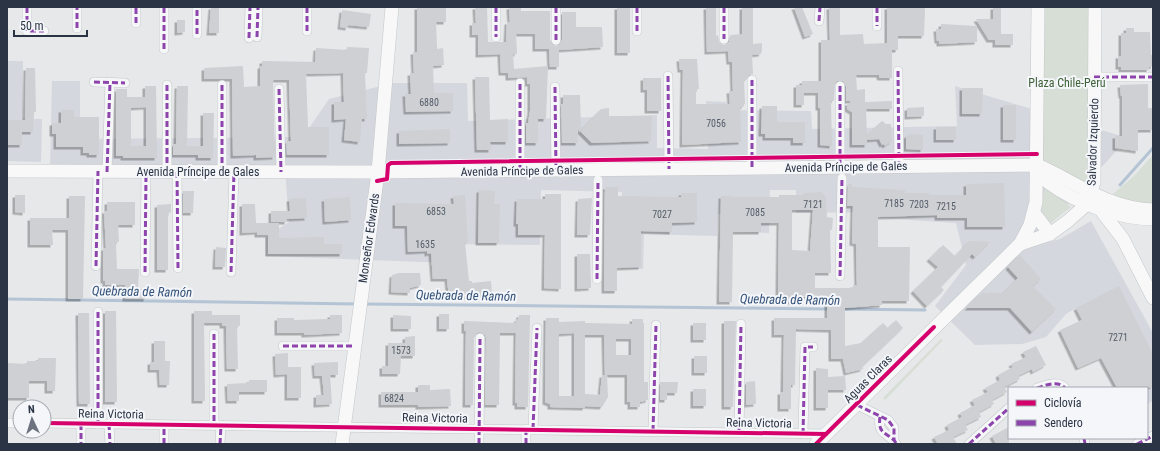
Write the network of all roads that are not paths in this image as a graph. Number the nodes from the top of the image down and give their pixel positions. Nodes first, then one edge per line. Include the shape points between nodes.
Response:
1 (27, 7) edge
2 (77, 7) edge
3 (136, 7) edge
4 (164, 7) edge
5 (197, 7) edge
6 (250, 7) edge
7 (258, 7) edge
8 (307, 7) edge
9 (392, 7) edge
10 (496, 7) edge
11 (556, 7) edge
12 (637, 7) edge
13 (724, 7) edge
14 (820, 7) edge
15 (877, 7) edge
16 (1038, 7) edge
17 (1095, 7) edge
18 (820, 21) dead end
19 (136, 23) dead end
20 (877, 26) dead end
21 (77, 28) dead end
22 (44, 31) dead end
23 (307, 31) dead end
24 (637, 31) dead end
25 (197, 34) dead end
26 (496, 37) dead end
27 (724, 39) dead end
28 (556, 40) dead end
29 (164, 50) dead end
30 (898, 71) dead end
31 (668, 76) dead end
32 (1094, 77) junction
33 (1153, 77) edge
34 (752, 80) dead end
35 (94, 82) dead end
36 (110, 82) junction
37 (125, 82) dead end
38 (520, 83) dead end
39 (167, 85) dead end
40 (222, 85) dead end
41 (840, 86) dead end
42 (555, 87) dead end
43 (279, 89) dead end
44 (1037, 165) junction
45 (900, 167) junction
46 (752, 168) junction
47 (669, 169) junction
48 (556, 170) junction
49 (7, 171) edge
50 (520, 171) junction
51 (102, 172) junction
52 (146, 172) junction
53 (172, 172) junction
54 (228, 172) junction
55 (281, 172) junction
56 (378, 172) junction
57 (841, 173) junction
58 (598, 180) dead end
59 (1094, 197) junction
60 (1153, 210) edge
61 (1034, 213) junction
62 (1130, 217) junction
63 (1153, 219) edge
64 (1050, 234) junction
65 (1122, 239) junction
66 (1020, 244) junction
67 (96, 266) dead end
68 (178, 268) dead end
69 (145, 272) dead end
70 (231, 272) dead end
71 (840, 276) dead end
72 (597, 279) dead end
73 (1153, 298) edge
74 (98, 312) dead end
75 (741, 324) dead end
76 (656, 325) dead end
77 (537, 328) dead end
78 (214, 334) dead end
79 (480, 338) dead end
80 (283, 346) dead end
81 (355, 346) junction
82 (813, 347) dead end
83 (1041, 387) edge
84 (1064, 387) edge
85 (857, 404) junction
86 (1008, 409) edge
87 (52, 424) edge
88 (81, 424) junction
89 (98, 424) junction
90 (109, 424) junction
91 (164, 425) junction
92 (217, 425) junction
93 (345, 427) junction
94 (479, 429) junction
95 (530, 429) junction
96 (653, 431) junction
97 (739, 432) junction
98 (802, 434) junction
99 (826, 434) junction
100 (1147, 439) edge
101 (895, 442) edge
102 (81, 444) edge
103 (110, 444) edge
104 (164, 444) edge
105 (220, 444) edge
106 (342, 444) edge
107 (479, 444) edge
108 (526, 444) edge
109 (816, 444) edge
110 (969, 444) edge
111 (1137, 444) edge

1 - 22 street via 27,31
2 - 21 street
3 - 19 street
4 - 29 street
5 - 25 street
6 - 7 street via 253,37
8 - 23 street
9 - 56 street, Monseñor Edwards
10 - 26 street
11 - 28 street
12 - 24 street
13 - 27 street
14 - 18 street
15 - 20 street
16 - 44 street
17 - 32 street, Salvador Izquierdo
30 - 45 street
31 - 47 street
32 - 33 street
32 - 59 street, Salvador Izquierdo
34 - 46 street
35 - 36 street
36 - 37 street
36 - 51 street
38 - 50 street
39 - 53 street
40 - 54 street
41 - 57 street
42 - 48 street
43 - 55 street
44 - 45 street, Avenida Príncipe de Gales
44 - 59 street via 1048,182
44 - 61 street, Aguas Claras
45 - 57 street, Avenida Príncipe de Gales
46 - 47 street, Avenida Príncipe de Gales
46 - 57 street, Avenida Príncipe de Gales
47 - 48 street, Avenida Príncipe de Gales
48 - 50 street, Avenida Príncipe de Gales
49 - 51 street, Avenida Príncipe de Gales
50 - 56 street, Avenida Príncipe de Gales
51 - 52 street, Avenida Príncipe de Gales
51 - 67 street
52 - 53 street, Avenida Príncipe de Gales
52 - 69 street
53 - 54 street, Avenida Príncipe de Gales
53 - 68 street
54 - 55 street, Avenida Príncipe de Gales
54 - 70 street
55 - 56 street, Avenida Príncipe de Gales
56 - 81 street, Monseñor Edwards
57 - 71 street
58 - 72 street
59 - 60 street via 1115,204
59 - 62 street
59 - 64 street, Aguas Claras
59 - 65 street
61 - 64 street
61 - 66 street, Aguas Claras
62 - 63 street
62 - 65 street via 1122,224
64 - 66 street, Aguas Claras
65 - 73 street
66 - 85 street, Aguas Claras
74 - 89 street
75 - 97 street
76 - 96 street
77 - 95 street
78 - 92 street
79 - 94 street
80 - 81 street
81 - 93 street, Monseñor Edwards
82 - 98 street via 805,347
83 - 84 street via 1056,383
85 - 99 street, Aguas Claras
85 - 101 street via 880,417 879,426 884,434
86 - 110 street
87 - 88 street, Reina Victoria
88 - 89 street, Reina Victoria
88 - 102 street
89 - 90 street, Reina Victoria
90 - 91 street, Reina Victoria
90 - 103 street
91 - 92 street, Reina Victoria
91 - 104 street
92 - 93 street, Reina Victoria
92 - 105 street
93 - 94 street, Reina Victoria
93 - 106 street, Monseñor Edwards
94 - 95 street, Reina Victoria
94 - 107 street
95 - 96 street, Reina Victoria
95 - 108 street
96 - 97 street, Reina Victoria
97 - 98 street, Reina Victoria
98 - 99 street, Reina Victoria
99 - 109 street, Aguas Claras
100 - 111 street

